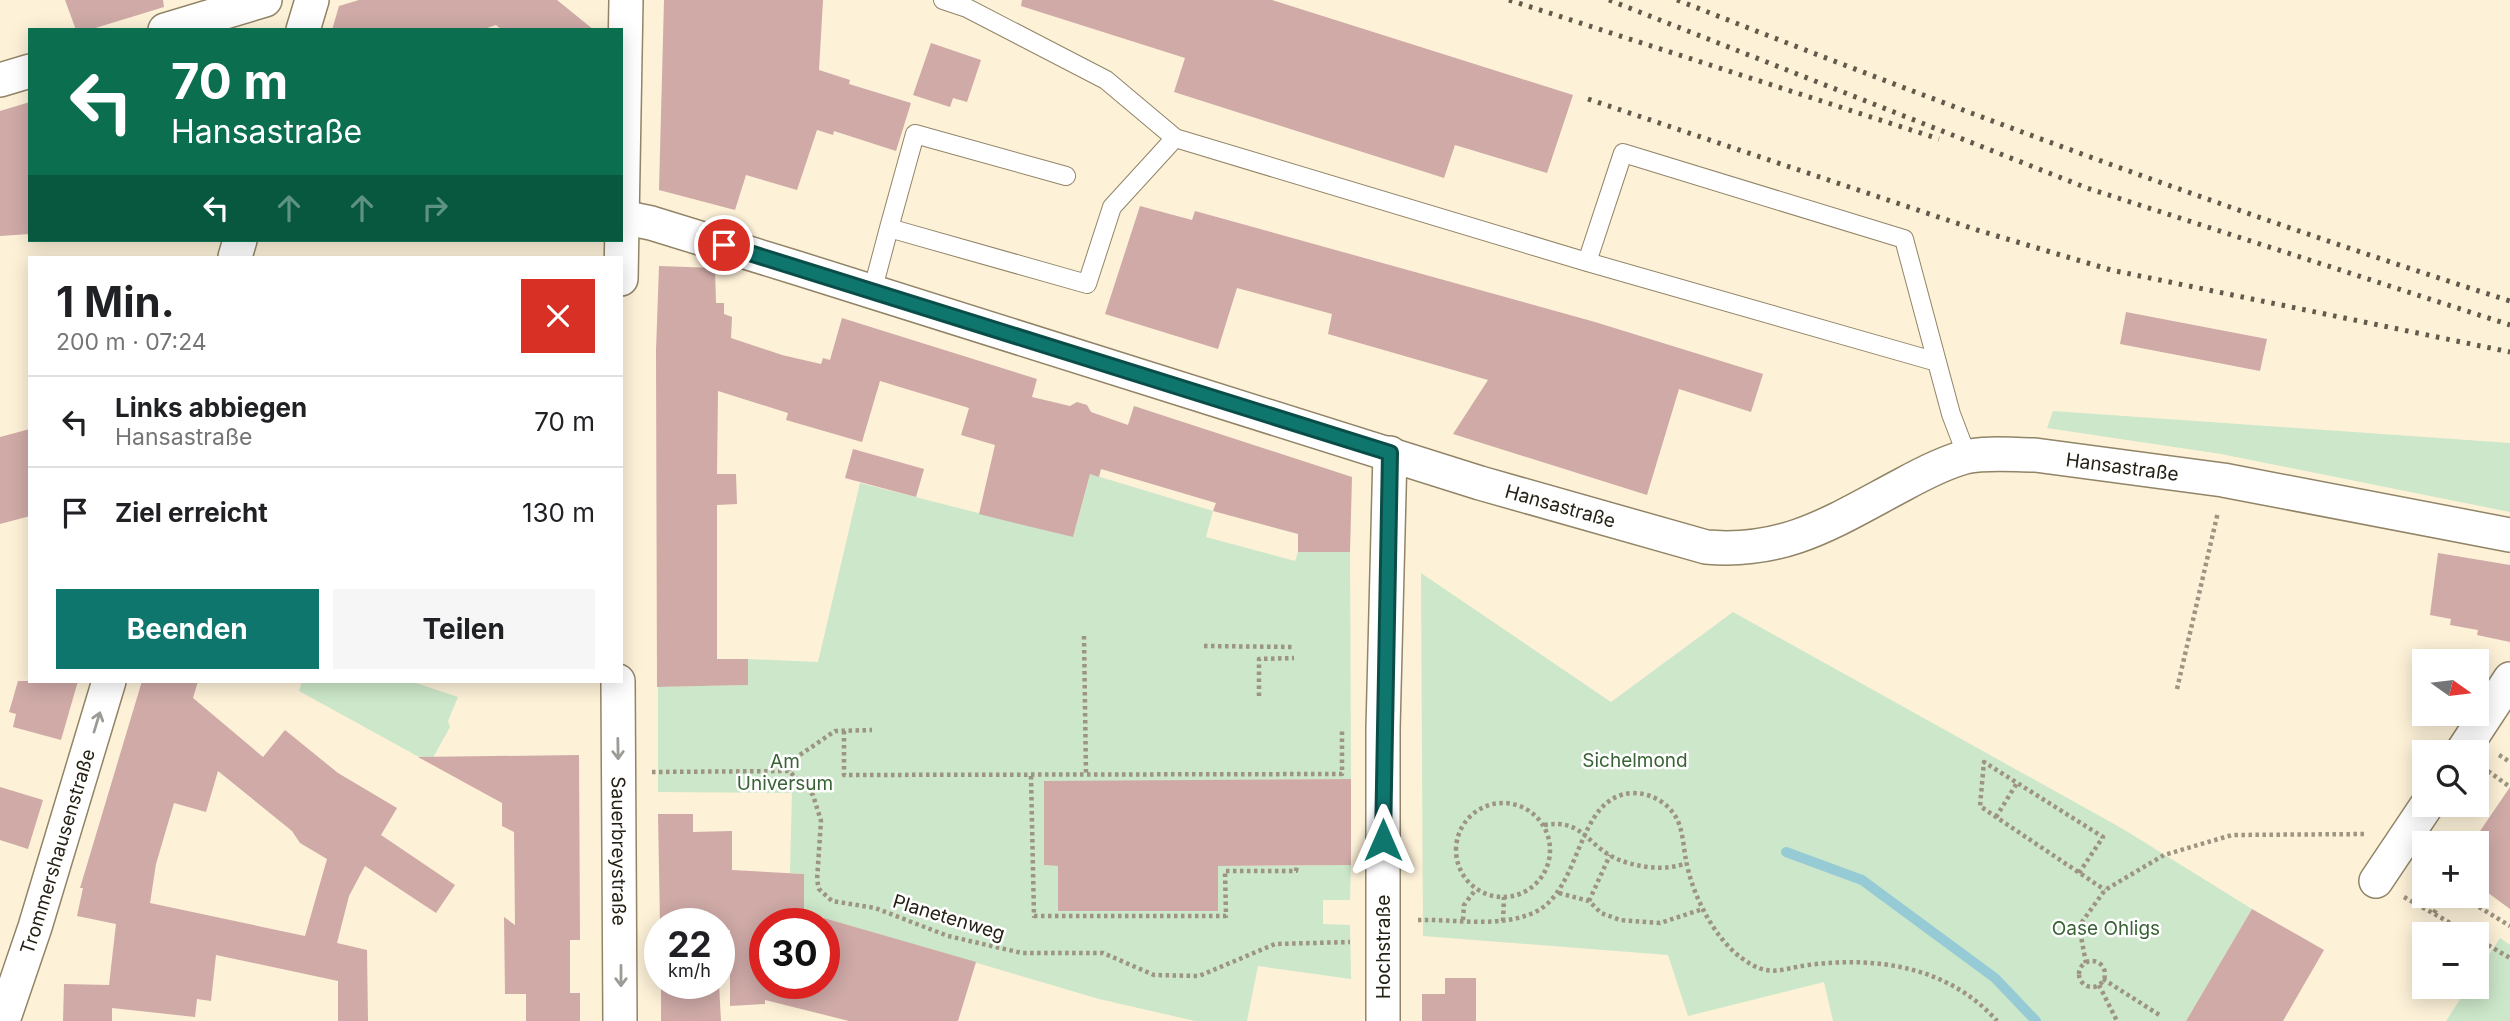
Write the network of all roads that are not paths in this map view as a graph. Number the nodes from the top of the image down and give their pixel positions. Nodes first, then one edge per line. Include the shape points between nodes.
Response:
1 (265, 0) edge
2 (312, 0) edge
3 (626, 0) edge
4 (943, 0) edge
5 (172, 28) edge
6 (304, 28) edge
7 (28, 72) edge
8 (0, 80) edge
9 (1175, 138) junction
10 (623, 170) edge
11 (1066, 176) dead end
12 (623, 217) edge
13 (889, 228) junction
14 (1587, 262) junction
15 (872, 292) junction
16 (1937, 362) junction
17 (1390, 453) junction
18 (1967, 456) junction
19 (2510, 535) edge
20 (2510, 679) edge
21 (108, 683) edge
22 (618, 683) edge
23 (2470, 740) edge
24 (2419, 817) edge
25 (2376, 881) road end
26 (3, 1021) edge
27 (620, 1021) edge
28 (1383, 1021) edge

1 - 5 street
2 - 6 street
3 - 10 street
4 - 9 lane via 1106,80
7 - 8 street
9 - 13 lane via 1112,207 1087,284
9 - 14 lane
11 - 13 lane via 915,134
12 - 15 street, Hansastraße
13 - 15 lane
14 - 16 lane
14 - 16 lane via 1623,153 1904,239
15 - 17 street, Hansastraße
16 - 18 lane
17 - 18 street, Hansastraße via 1667,538 1739,550 1781,543 1814,531
17 - 28 street, Hochstraße
18 - 19 street, Hansastraße via 2035,455 2223,480
20 - 23 street
26 -> 21 street, Trommershausenstraße
22 -> 27 street, Sauerbreystraße
24 - 25 street

